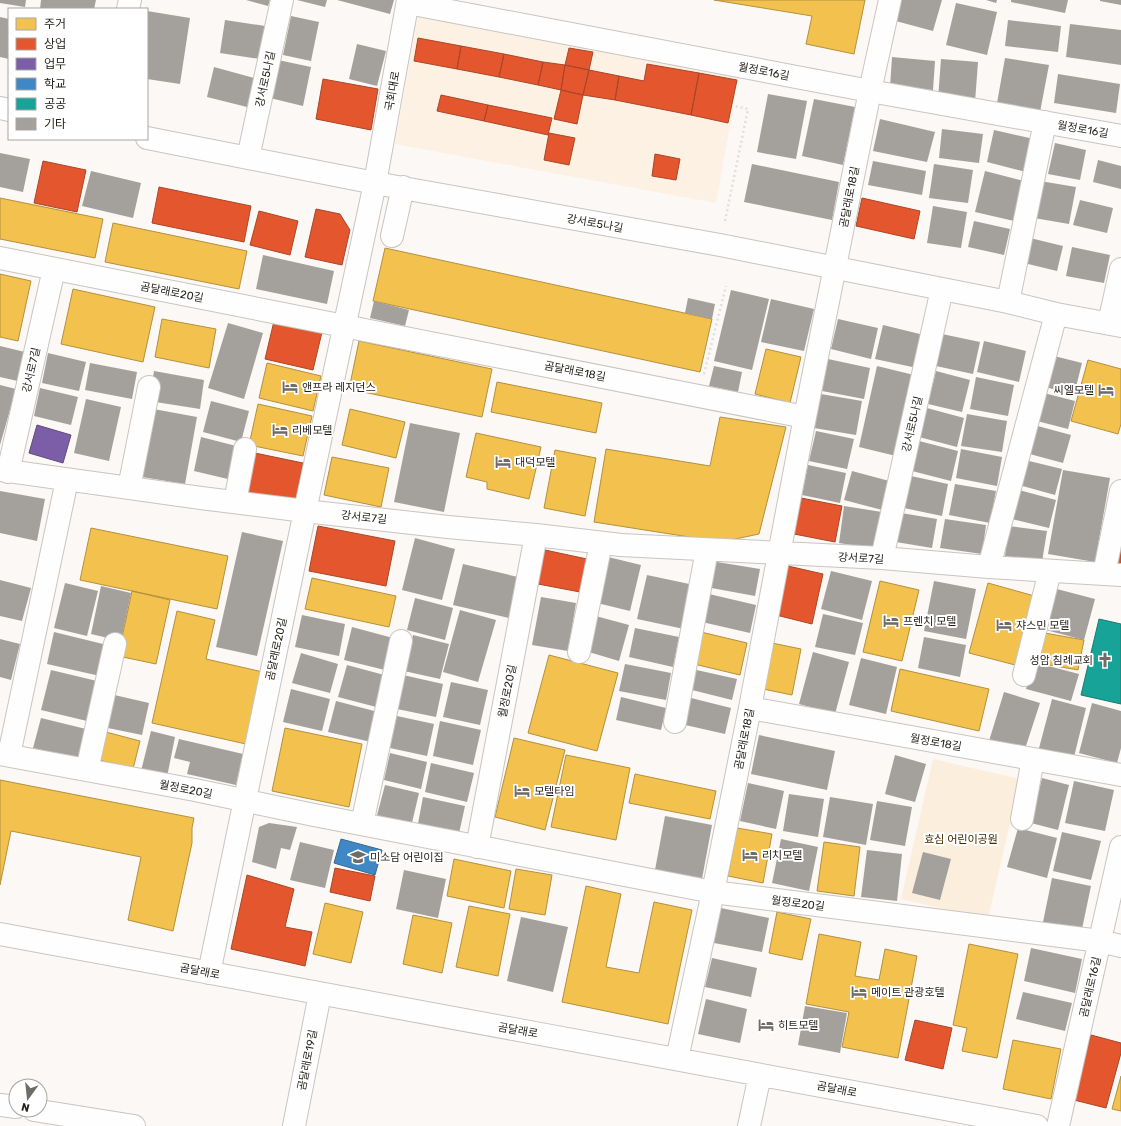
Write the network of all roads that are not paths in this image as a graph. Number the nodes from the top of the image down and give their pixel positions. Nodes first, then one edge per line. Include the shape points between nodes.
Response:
1 (282, 0) edge
2 (890, 0) edge
3 (408, 1) edge
4 (870, 91) junction
5 (1045, 122) junction
6 (1121, 136) edge
7 (148, 138) edge
8 (248, 158) junction
9 (375, 182) junction
10 (403, 187) junction
11 (392, 236) dead end
12 (0, 258) edge
13 (54, 268) junction
14 (835, 268) junction
15 (1121, 269) edge
16 (942, 289) junction
17 (1008, 302) junction
18 (1056, 314) junction
19 (1115, 325) edge
20 (344, 326) junction
21 (149, 387) dead end
22 (806, 417) junction
23 (244, 448) dead end
24 (4, 471) edge
25 (67, 480) junction
26 (129, 488) junction
27 (1121, 491) edge
28 (235, 502) junction
29 (305, 511) junction
30 (536, 535) junction
31 (601, 543) junction
32 (707, 550) junction
33 (779, 554) junction
34 (882, 558) junction
35 (989, 567) junction
36 (1050, 571) junction
37 (1113, 575) edge
38 (401, 640) dead end
39 (115, 644) dead end
40 (579, 652) dead end
41 (1024, 675) dead end
42 (750, 708) junction
43 (675, 722) dead end
44 (4, 755) edge
45 (1033, 759) junction
46 (87, 770) junction
47 (1121, 775) edge
48 (244, 801) junction
49 (1022, 819) dead end
50 (362, 824) junction
51 (477, 847) junction
52 (1121, 847) edge
53 (713, 892) junction
54 (0, 934) edge
55 (1100, 941) junction
56 (1121, 946) edge
57 (208, 973) junction
58 (320, 994) junction
59 (677, 1059) junction
60 (760, 1075) junction
61 (48, 1112) edge
62 (134, 1126) edge
63 (294, 1126) edge
64 (749, 1126) edge
65 (1037, 1126) edge
66 (1058, 1126) edge

1 - 8 street, 강서로5나길
2 - 4 street, 곰달래로18길
3 - 4 street, 월정로16길
3 - 9 street, 국회대로
4 - 5 street, 월정로16길
4 - 14 street, 곰달래로18길
5 - 6 street, 월정로16길
5 - 17 street
7 - 8 street, 강서로5나길
8 - 9 street, 강서로5나길
9 - 10 street, 강서로5나길
9 - 20 street, 곰달래로20길
10 - 11 street
10 - 14 street, 강서로5나길
12 - 13 street, 곰달래로20길
13 - 20 street, 곰달래로20길
13 - 24 street, 강서로7길
14 - 16 street, 강서로5나길
14 - 22 street, 곰달래로18길
15 - 19 street, 강서로5나길
16 - 17 street, 강서로5나길
16 - 34 street, 강서로5나길
17 - 18 street, 강서로5나길
18 - 19 street, 강서로5나길
18 - 35 street
20 - 22 street, 곰달래로18길
20 - 29 street, 곰달래로20길
21 - 26 street
22 - 33 street, 곰달래로18길
23 - 28 street
24 - 25 street, 강서로7길
25 - 26 street, 강서로7길
25 - 44 street, 월정로20길
26 - 28 street, 강서로7길
27 - 37 street
28 - 29 street, 강서로7길
29 - 30 street, 강서로7길
29 - 48 street, 곰달래로20길
30 - 31 street, 강서로7길
30 - 51 street, 월정로20길
31 - 32 street, 강서로7길
31 - 40 street
32 - 33 street, 강서로7길
32 - 43 street
33 - 34 street, 강서로7길
33 - 42 street, 곰달래로18길
34 - 35 street, 강서로7길
35 - 36 street, 강서로7길
36 - 37 street, 강서로7길
36 - 41 street
38 - 50 street
39 - 46 street
42 - 45 street, 월정로18길
42 - 53 street, 곰달래로18길
44 - 46 street, 월정로20길
45 - 47 street, 월정로18길
45 - 49 street
46 - 48 street, 월정로20길
48 - 50 street, 월정로20길
48 - 57 street, 곰달래로20길
50 - 51 street, 월정로20길
51 - 53 street, 월정로20길
52 - 55 street, 곰달래로16길
53 - 55 street, 월정로20길
53 - 59 street, 곰달래로18길
54 - 57 street, 곰달래로
55 - 56 street, 월정로20길
55 - 66 street, 곰달래로16길
57 - 58 street, 곰달래로
58 - 59 street, 곰달래로
58 - 63 street, 곰달래로19길
59 - 60 street, 곰달래로
60 - 64 street
60 - 65 street, 곰달래로
61 - 62 street

